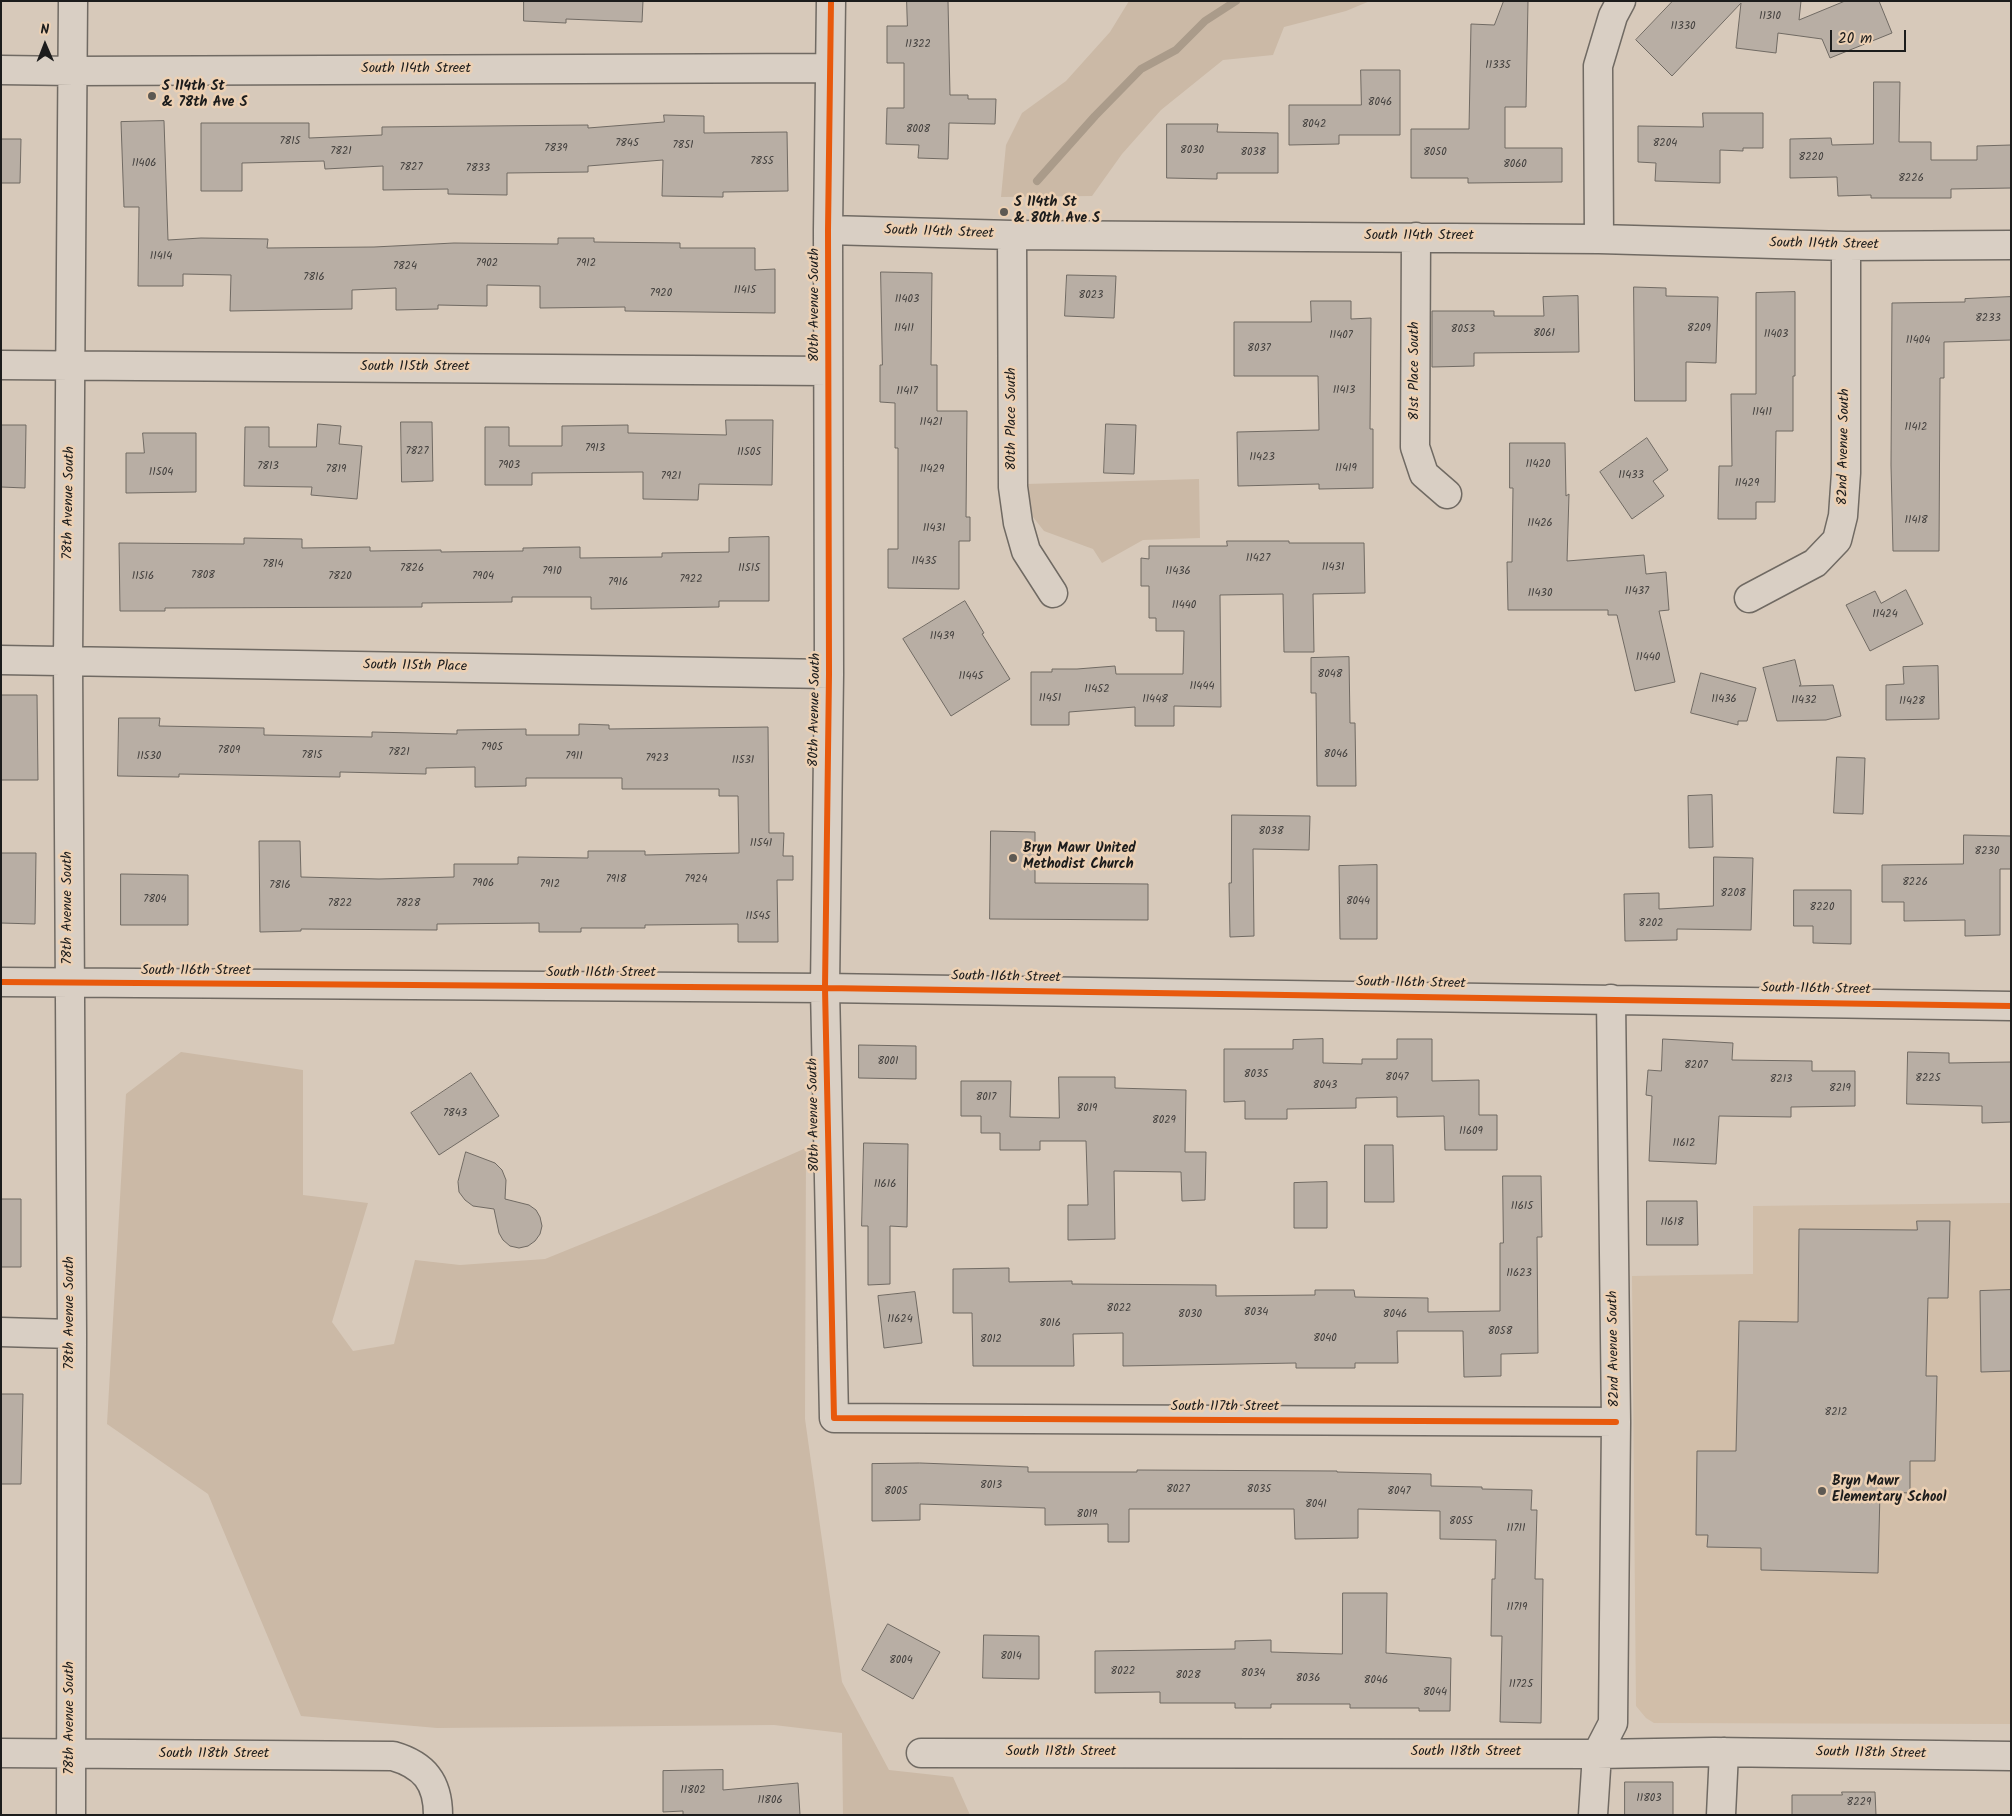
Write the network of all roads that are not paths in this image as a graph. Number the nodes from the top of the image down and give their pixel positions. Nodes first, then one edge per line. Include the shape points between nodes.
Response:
1 (73, 1) edge
2 (831, 1) edge
3 (1621, 1) edge
4 (830, 68) junction
5 (1, 70) edge
6 (74, 72) junction
7 (828, 230) junction
8 (1012, 235) junction
9 (1416, 237) junction
10 (1599, 239) junction
11 (2011, 245) edge
12 (1846, 246) junction
13 (1, 365) edge
14 (71, 365) junction
15 (828, 371) junction
16 (1447, 494) dead end
17 (1053, 593) dead end
18 (1748, 598) dead end
19 (1, 660) edge
20 (68, 661) junction
21 (829, 674) junction
22 (1, 982) edge
23 (69, 984) junction
24 (825, 988) junction
25 (1611, 999) junction
26 (2011, 1006) edge
27 (1, 1332) edge
28 (72, 1334) junction
29 (834, 1418) joint
30 (1616, 1422) junction
31 (1724, 1752) junction
32 (1, 1753) edge
33 (921, 1753) dead end
34 (1597, 1754) junction
35 (71, 1755) junction
36 (2011, 1756) edge
37 (71, 1815) edge
38 (438, 1815) edge
39 (1593, 1815) edge
40 (1721, 1815) edge

1 - 6 street, 78th Avenue South
2 - 4 street, 80th Avenue South
3 - 10 street via 1613,16 1598,66
4 - 6 street, South 114th Street
4 - 7 street, 80th Avenue South
5 - 6 street, South 114th Street
6 - 14 street, 78th Avenue South
7 - 8 street, South 114th Street
7 - 15 street, 80th Avenue South
8 - 9 street, South 114th Street
8 - 17 street, 80th Place South via 1013,487 1026,551
9 - 10 street, South 114th Street
9 - 16 street, 81st Place South via 1415,447 1424,474
10 - 12 street, South 114th Street
11 - 12 street, South 114th Street
12 - 18 street, 82nd Avenue South via 1846,473 1843,516 1837,540 1815,563
13 - 14 street, South 115th Street
14 - 15 street, South 115th Street
14 - 20 street, 78th Avenue South
15 - 21 street, 80th Avenue South
19 - 20 street, South 115th Place
20 - 21 street, South 115th Place
20 - 23 street, 78th Avenue South
21 - 24 street, 80th Avenue South
22 - 23 street, South 116th Street
23 - 24 street, South 116th Street
23 - 28 street, 78th Avenue South
24 - 25 street, South 116th Street
24 - 29 street, 80th Avenue South
25 - 26 street, South 116th Street
25 - 30 street, 82nd Avenue South
27 - 28 street
28 - 35 street, 78th Avenue South
29 - 30 street, South 117th Street
30 - 34 street, 82nd Avenue South via 1613,1723
31 - 34 street, South 118th Street
31 - 36 street, South 118th Street
31 - 40 street
32 - 35 street, South 118th Street
33 - 34 street, South 118th Street
34 - 39 street, 82nd Avenue South
35 - 37 street, 78th Avenue South
35 - 38 street, South 118th Street via 393,1756 408,1760 433,1783

